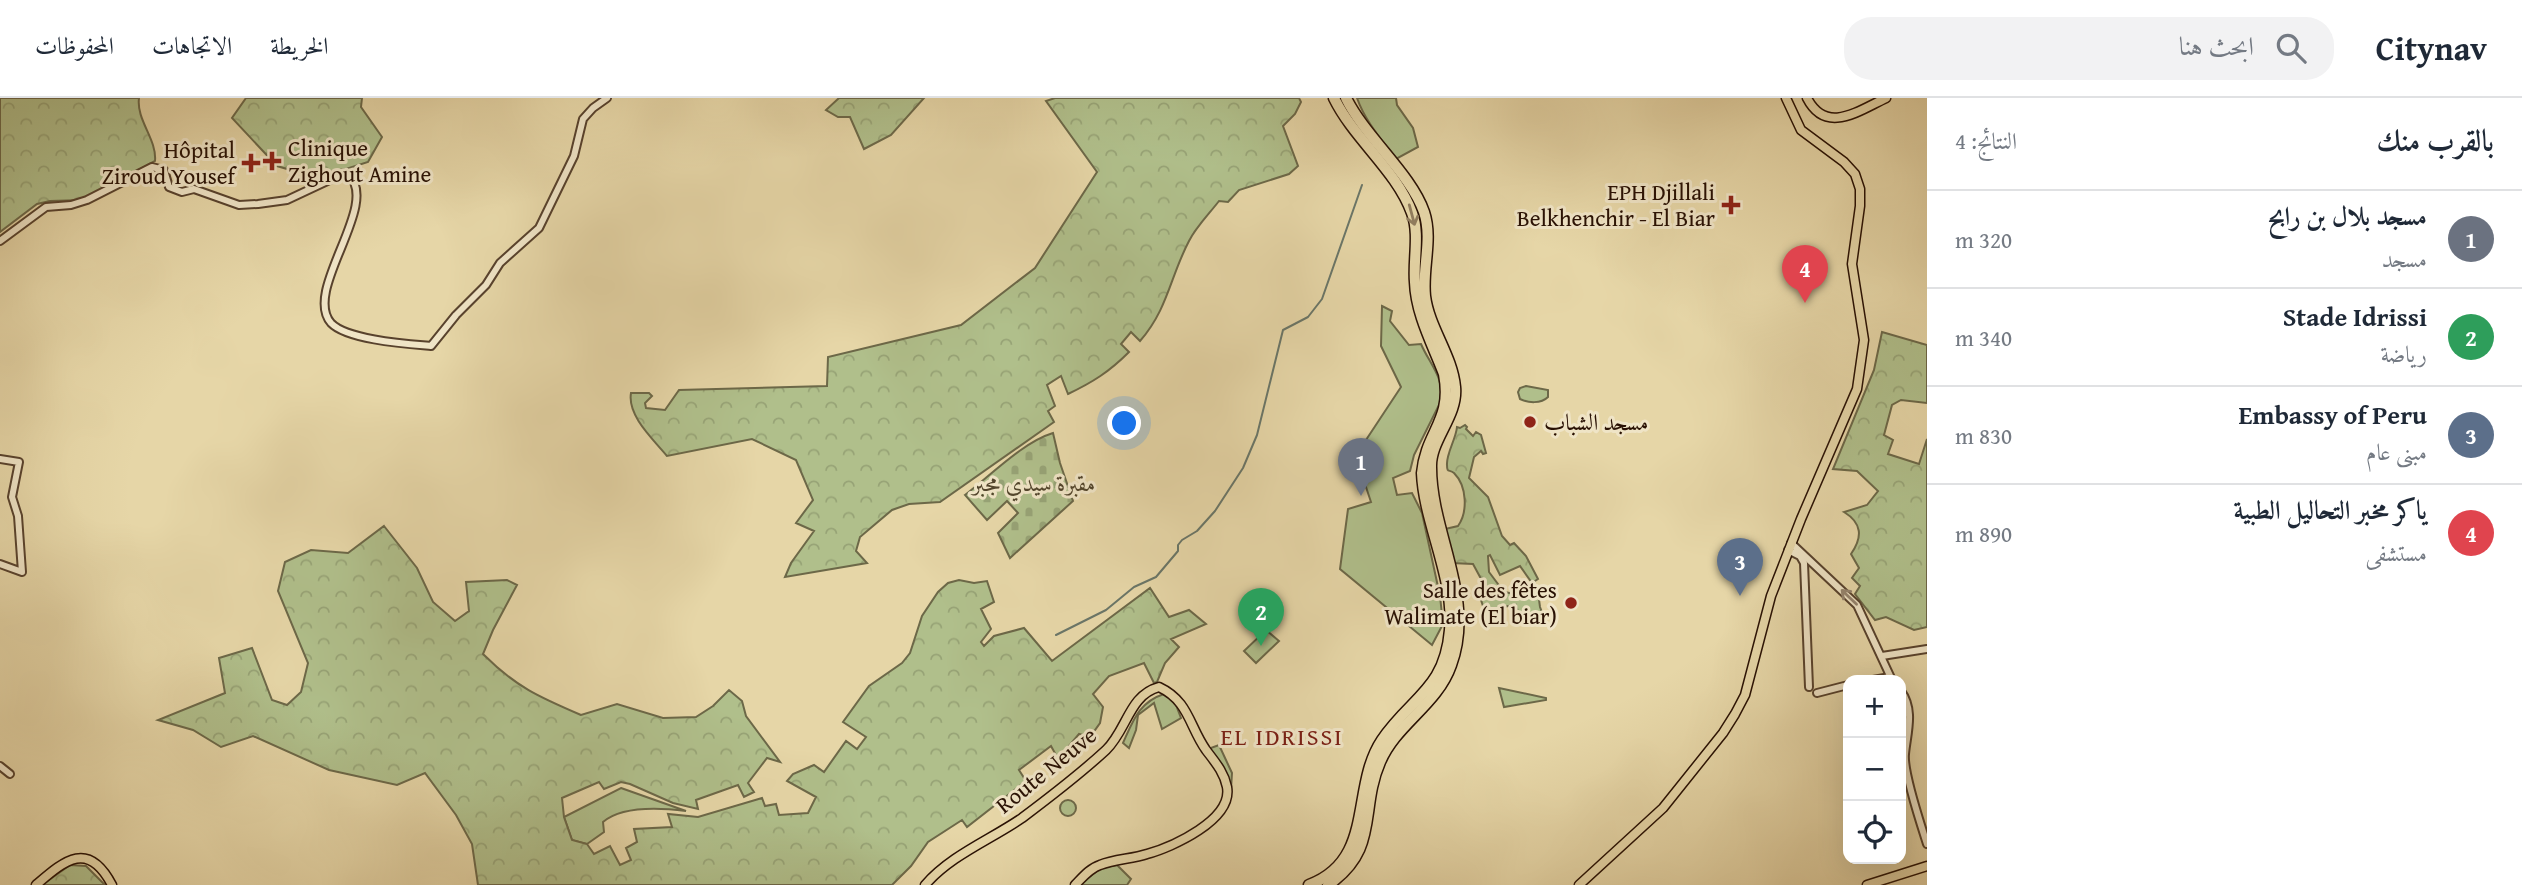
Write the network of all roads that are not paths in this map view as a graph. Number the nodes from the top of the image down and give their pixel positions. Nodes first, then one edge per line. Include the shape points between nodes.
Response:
1 (607, 98) edge
2 (1334, 98) edge
3 (1346, 98) edge
4 (1786, 98) edge
5 (1807, 98) edge
6 (1886, 98) edge
7 (0, 242) edge
8 (0, 459) edge
9 (1789, 547) junction
10 (1804, 557) junction
11 (0, 564) edge
12 (1927, 649) edge
13 (1882, 656) junction
14 (1889, 675) edge
15 (1843, 686) edge
16 (1809, 687) dead end
17 (1817, 693) dead end
18 (1906, 710) edge
19 (0, 766) edge
20 (10, 774) dead end
21 (1927, 844) edge
22 (1927, 866) edge
23 (36, 885) edge
24 (112, 885) edge
25 (925, 885) edge
26 (1075, 885) edge
27 (1309, 885) edge
28 (1328, 885) edge
29 (1579, 885) edge
30 (1867, 885) edge

1 - 7 street via 583,120 568,169 539,228 500,263 431,346 370,339 331,323 327,285 357,196 348,174 287,200 239,205 169,187 164,170 152,167 87,200 46,207
2 -> 27 highway via 1402,191 1414,219 1418,303 1447,386 1446,408 1424,454 1422,473 1451,620 1438,674 1384,737 1371,760 1352,846 1333,871
3 - 28 highway via 1421,204 1427,224 1427,304 1455,386 1430,468 1459,611 1451,667 1435,695 1387,748 1374,779 1361,848
4 - 9 main road via 1801,130 1844,162 1860,189 1852,264 1864,348 1854,397
5 - 6 main road via 1817,113 1834,118
8 - 11 street via 19,461 12,496 22,572
9 - 10 street
9 - 29 main road via 1745,695 1729,724 1663,808
13 -> 10 street via 1857,605
10 - 16 street
12 - 13 street
13 - 14 street
15 - 17 street
18 - 21 street via 1910,728 1905,756
19 - 20 street
22 - 30 main road
23 - 24 main road via 75,858 95,863
25 - 26 main road, Route Neuve via 953,861 1022,817 1104,751 1142,694 1159,687 1176,696 1222,771 1226,801 1218,815 1187,837 1145,855 1100,864

